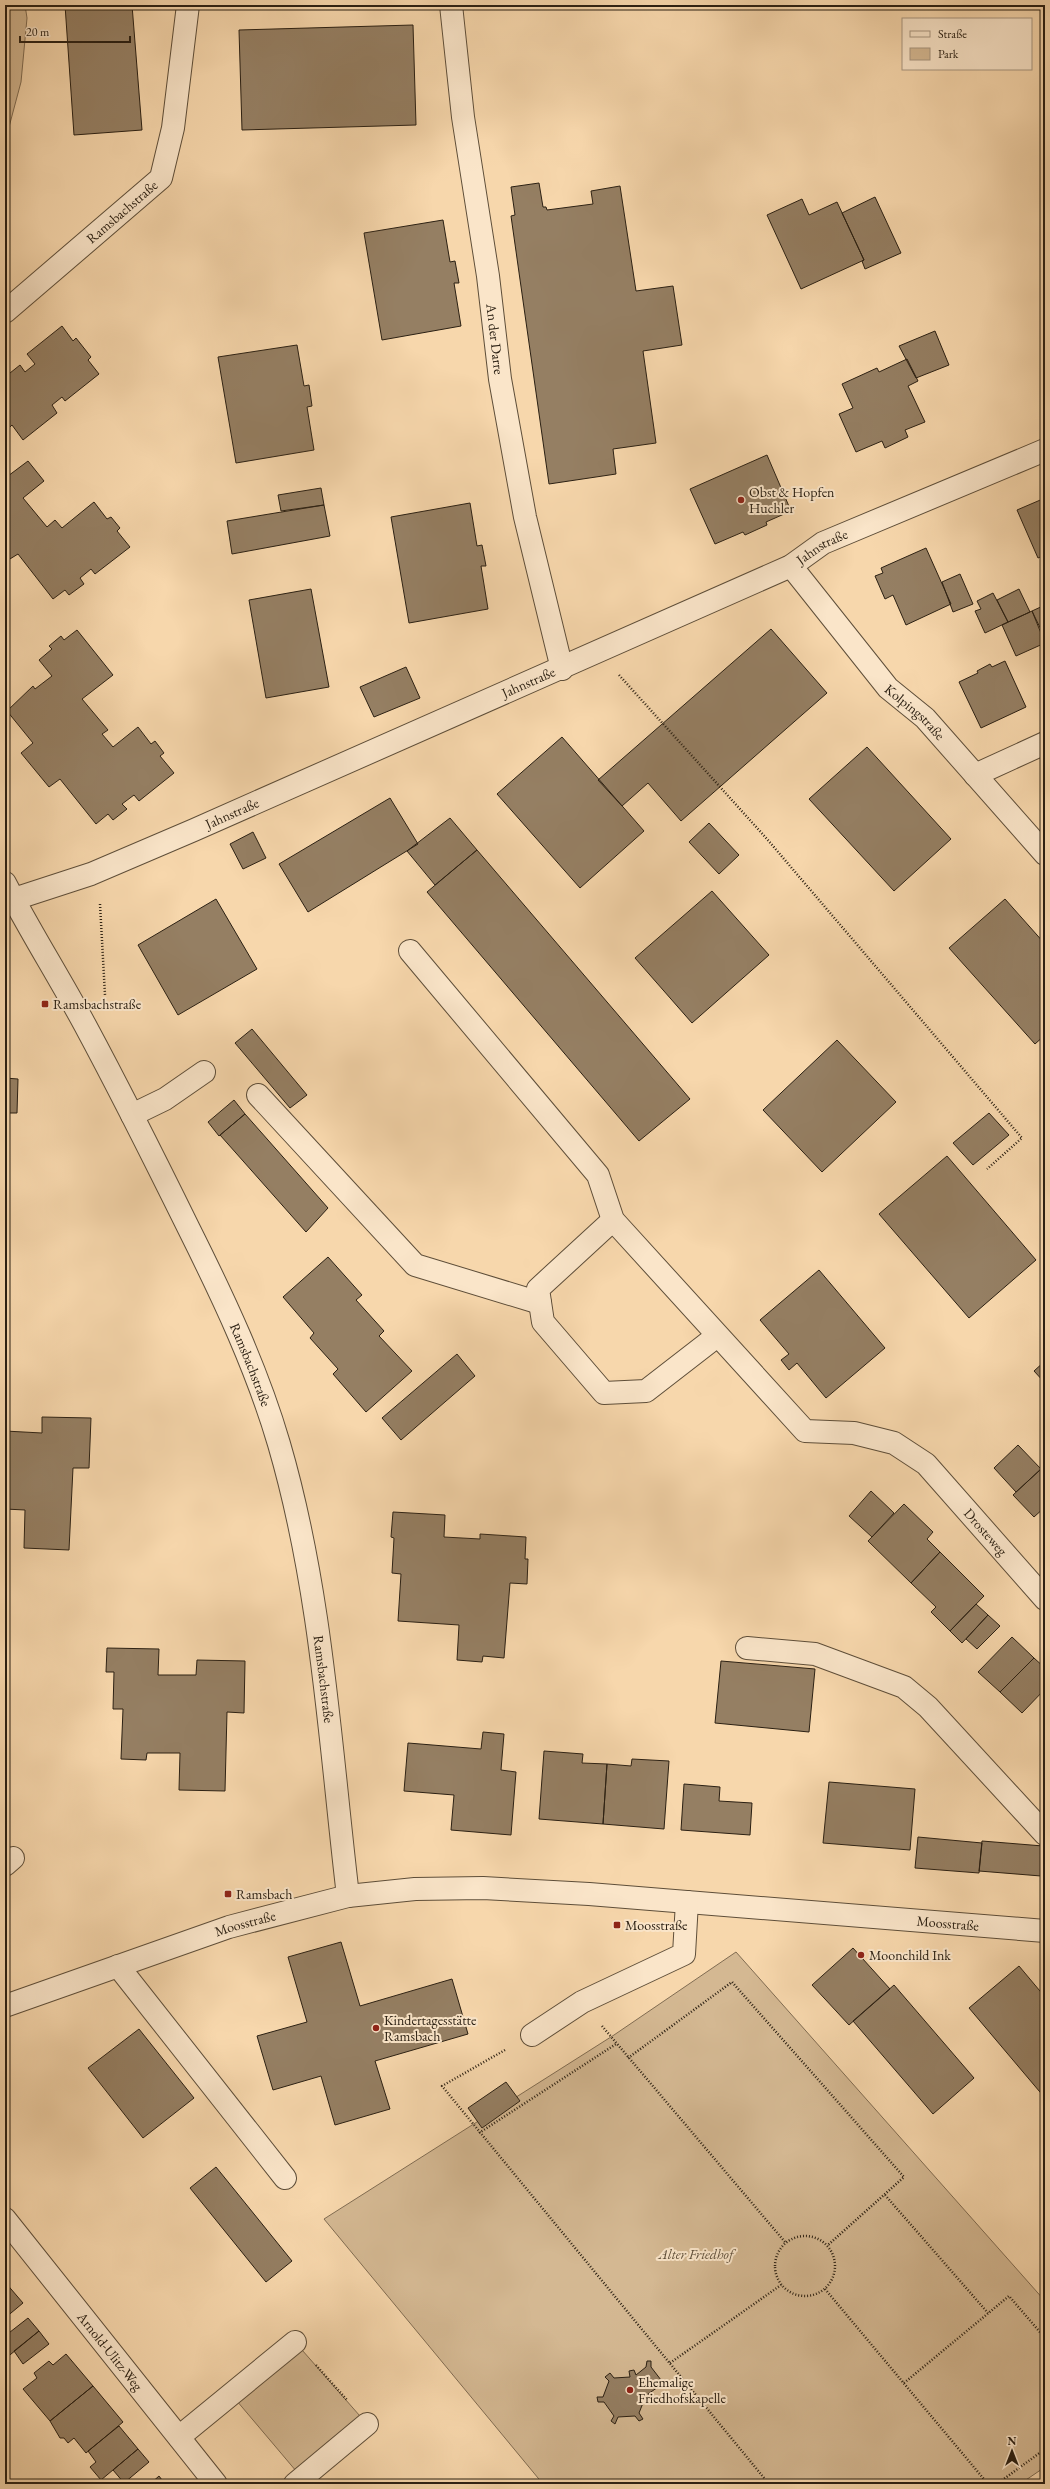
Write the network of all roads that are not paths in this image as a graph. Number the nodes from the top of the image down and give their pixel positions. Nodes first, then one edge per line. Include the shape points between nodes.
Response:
1 (188, 5) edge
2 (451, 5) edge
3 (5, 312) edge
4 (1045, 450) edge
5 (790, 566) junction
6 (562, 669) junction
7 (1045, 743) edge
8 (975, 775) junction
9 (1045, 854) edge
10 (8, 894) edge
11 (410, 951) dead end
12 (204, 1072) dead end
13 (258, 1095) dead end
14 (132, 1115) junction
15 (612, 1220) junction
16 (540, 1303) junction
17 (717, 1336) junction
18 (1045, 1599) edge
19 (747, 1648) dead end
20 (1045, 1834) edge
21 (348, 1896) junction
22 (688, 1902) junction
23 (1045, 1932) edge
24 (118, 1966) junction
25 (7, 2003) edge
26 (532, 2035) road end
27 (285, 2178) dead end
28 (5, 2219) edge
29 (295, 2342) road end
30 (367, 2424) road end
31 (179, 2437) junction
32 (216, 2484) edge
33 (295, 2484) edge

1 - 3 street, Ramsbachstraße via 173,128 161,178
2 - 6 street, An der Darre via 463,116 488,276 500,379 525,517
4 - 5 street, Jahnstraße via 823,543
5 - 6 street, Jahnstraße
5 - 8 street, Kolpingstraße via 888,688 925,718
6 - 10 street, Jahnstraße via 91,874
7 - 8 street
8 - 9 street, Kolpingstraße
10 - 14 street, Ramsbachstraße via 80,1016
11 - 15 street via 598,1175
12 - 14 street via 165,1099
13 - 16 street via 415,1265
14 - 21 street, Ramsbachstraße via 234,1320 255,1372 290,1485 298,1514 317,1620
15 - 16 street via 538,1288
15 - 17 street, Drosteweg
16 - 17 street via 543,1322 604,1393 646,1391
17 - 18 street, Drosteweg via 805,1431 854,1433 894,1443 926,1464
19 - 20 street via 815,1654 904,1687 928,1707
21 - 22 street, Moosstraße via 415,1889 483,1888
21 - 24 street, Moosstraße via 229,1927
22 - 23 street, Moosstraße
22 - 26 street via 684,1954 582,2002
24 - 25 street, Moosstraße
24 - 27 street
28 - 31 street, Arnold-Ulitz-Weg
29 - 31 street
30 - 33 street
31 - 32 street, Arnold-Ulitz-Weg

